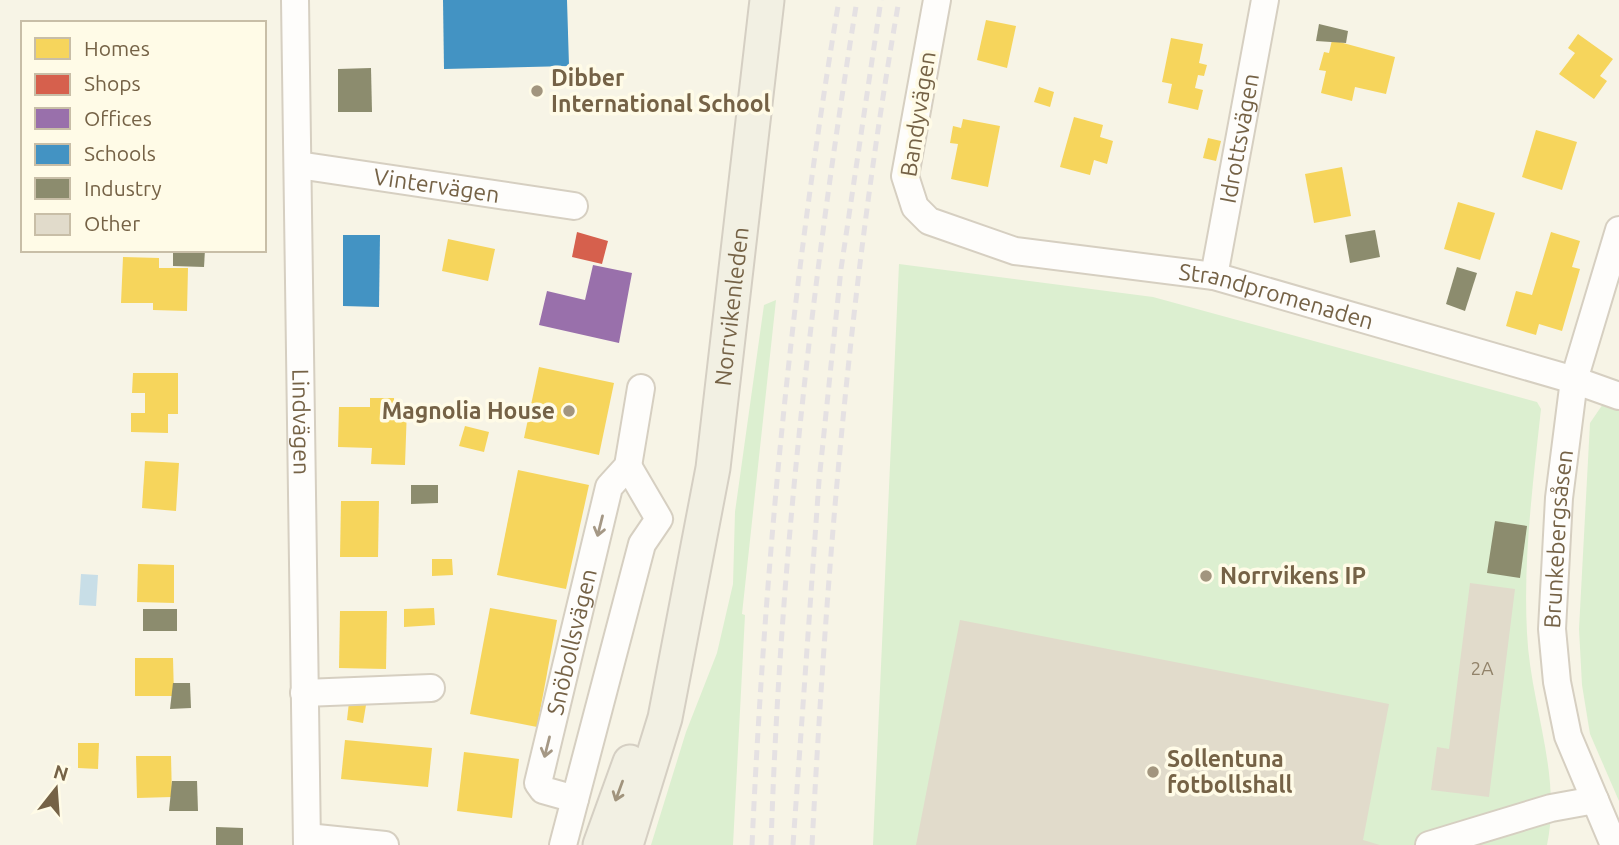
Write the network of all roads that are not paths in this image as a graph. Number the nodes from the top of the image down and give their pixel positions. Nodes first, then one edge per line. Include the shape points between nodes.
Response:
1 (295, 0) edge
2 (767, 0) edge
3 (937, 0) edge
4 (1265, 0) edge
5 (298, 165) junction
6 (574, 206) dead end
7 (929, 220) joint
8 (1619, 230) edge
9 (1214, 276) junction
10 (1574, 380) junction
11 (641, 388) dead end
12 (1619, 396) edge
13 (628, 466) junction
14 (685, 612) junction
15 (431, 688) dead end
16 (304, 693) junction
17 (575, 799) junction
18 (1604, 801) edge
19 (307, 841) edge
20 (385, 845) edge
21 (563, 845) edge
22 (600, 845) edge
23 (626, 845) edge
24 (1429, 845) edge
25 (1614, 845) edge

1 - 5 street, Lindvägen
2 - 14 main road, Norrvikenleden via 713,468
3 - 7 street, Bandyvägen via 905,176 915,207
4 - 9 street, Idrottsvägen
5 - 6 street, Vintervägen
5 - 16 street, Lindvägen
7 - 9 street, Strandpromenaden via 1015,251
8 - 10 street, Brunkebergsåsen
9 - 10 street, Strandpromenaden
10 - 12 street, Strandpromenaden
10 - 18 street, Brunkebergsåsen via 1559,498 1552,629 1567,736
11 - 13 street, Snöbollsvägen
13 - 17 street, Snöbollsvägen via 659,519 642,544
13 -> 17 street, Snöbollsvägen via 609,486 538,783 542,790
14 -> 22 main road, Norrvikenleden
14 - 23 main road, Norrvikenleden via 666,718
15 - 16 street
16 - 19 street, Lindvägen
17 - 21 street, Snöbollsvägen
18 - 24 street via 1550,808
18 - 25 street, Brunkebergsåsen
19 - 20 street

